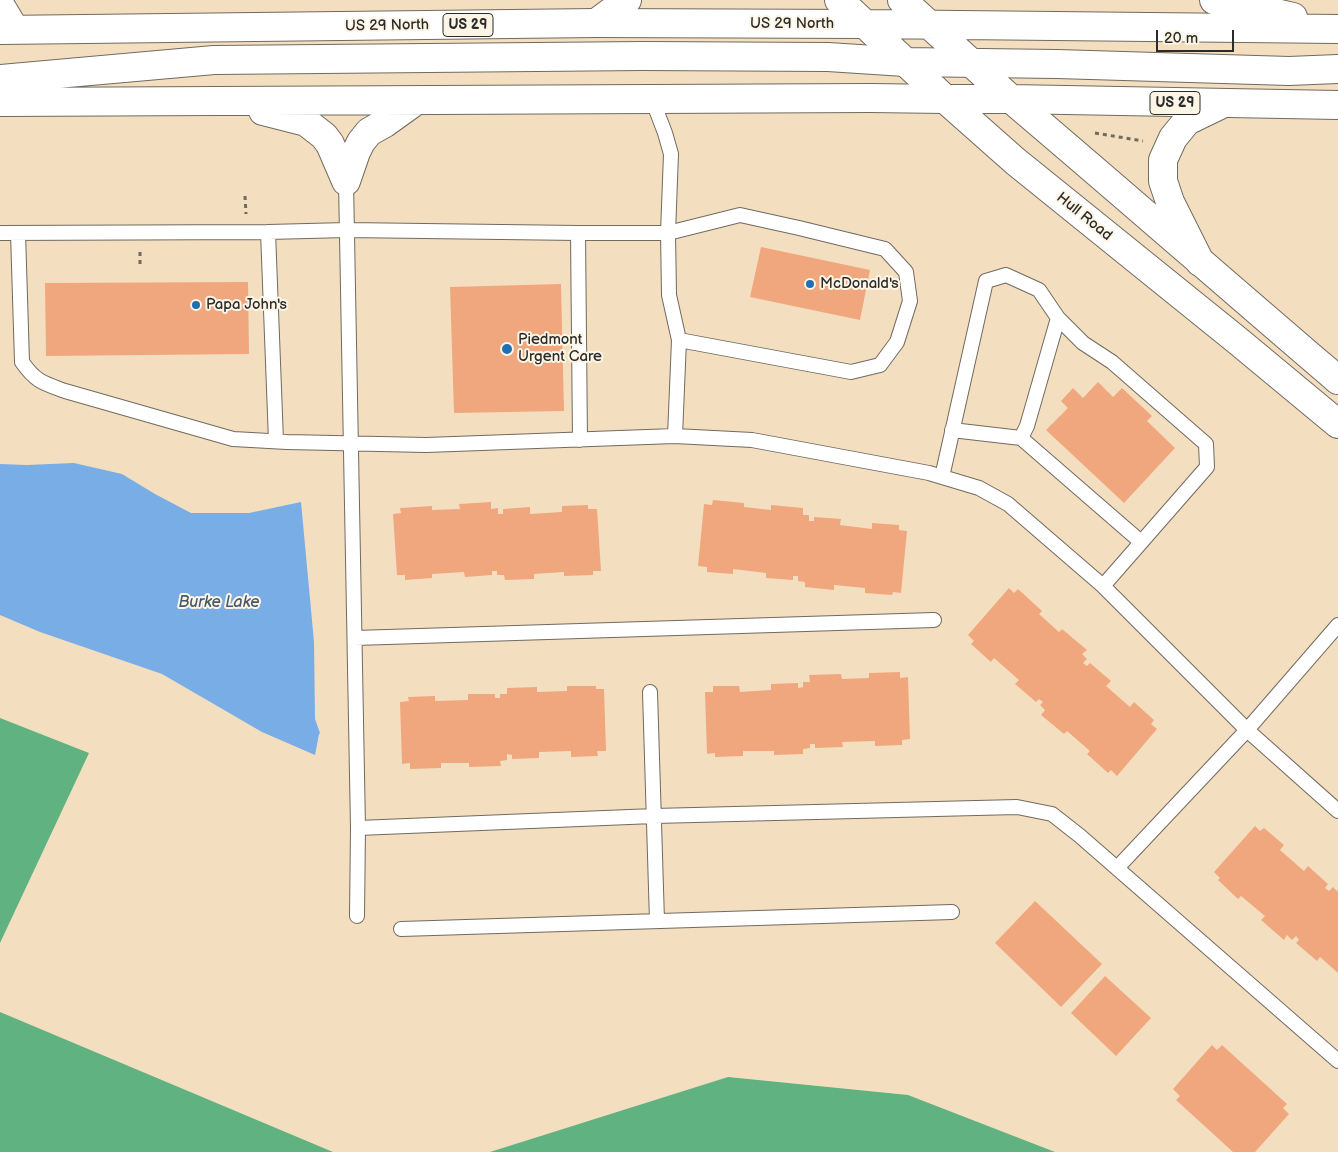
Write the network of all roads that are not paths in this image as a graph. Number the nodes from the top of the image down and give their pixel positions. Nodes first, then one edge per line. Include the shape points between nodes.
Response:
1 (627, 0) edge
2 (839, 0) edge
3 (902, 0) edge
4 (1214, 0) edge
5 (0, 5) edge
6 (596, 23) junction
7 (865, 24) junction
8 (928, 25) junction
9 (1338, 28) edge
10 (7, 30) edge
11 (905, 62) junction
12 (970, 63) junction
13 (1338, 69) edge
14 (0, 79) edge
15 (652, 99) junction
16 (946, 99) junction
17 (1011, 99) junction
18 (417, 100) junction
19 (0, 102) edge
20 (228, 102) junction
21 (1222, 104) junction
22 (1338, 106) edge
23 (346, 181) junction
24 (347, 230) junction
25 (268, 232) junction
26 (0, 233) edge
27 (18, 233) junction
28 (578, 233) junction
29 (668, 234) junction
30 (1200, 262) junction
31 (1058, 318) junction
32 (679, 340) junction
33 (1338, 380) edge
34 (1338, 424) edge
35 (952, 430) junction
36 (675, 436) junction
37 (1021, 438) junction
38 (580, 440) junction
39 (276, 441) junction
40 (351, 444) junction
41 (942, 476) junction
42 (1141, 542) junction
43 (1103, 586) junction
44 (934, 620) dead end
45 (1338, 625) edge
46 (355, 638) junction
47 (650, 692) dead end
48 (1247, 730) junction
49 (1338, 812) edge
50 (654, 816) junction
51 (358, 828) junction
52 (1116, 868) junction
53 (952, 912) dead end
54 (357, 916) dead end
55 (657, 921) junction
56 (401, 929) dead end
57 (1338, 1061) edge

1 - 6 main road
2 - 7 main road, Hull Road
3 - 8 main road
4 - 9 main road
5 - 10 main road
6 - 7 main road, US 29 North / US 29
6 - 10 main road, US 29 North / US 29
7 - 8 main road, US 29
7 - 11 main road, Hull Road
8 - 9 main road, US 29
8 - 12 main road
11 - 12 main road
11 - 14 main road via 828,57 653,56 214,60
11 - 16 main road, Hull Road
12 - 13 main road via 1289,71
12 - 17 main road
15 - 16 main road, US 29
15 - 18 main road, US 29
15 - 29 lane via 671,154
16 - 17 main road, US 29
16 - 34 main road, Hull Road via 1015,161
17 - 21 main road, US 29
17 - 30 main road
18 - 20 main road, US 29
18 - 23 main road via 368,132 356,152
19 - 20 main road, US 29
20 - 23 main road via 306,122 330,144
21 - 22 main road, US 29
21 - 30 main road via 1187,121 1173,138 1163,160 1163,181 1170,202
23 - 24 lane
24 - 25 lane
24 - 28 lane
24 - 40 lane
25 - 27 lane
25 - 39 lane
26 - 27 lane
27 - 39 lane via 22,362 30,374 43,384 233,439
28 - 29 lane
28 - 38 lane
29 - 32 lane via 669,295
29 - 32 lane via 740,215 885,249 906,272 910,301 897,342 880,365 851,372
30 - 33 main road
31 - 35 lane via 1039,290 1006,275 986,281
31 - 37 lane
31 - 42 lane via 1083,343 1112,362 1206,444 1206,467
32 - 36 lane
35 - 37 lane
35 - 41 lane
36 - 38 lane
36 - 41 lane via 752,440
37 - 42 lane
38 - 40 lane
39 - 40 lane
40 - 46 lane
41 - 43 lane via 979,488 1008,504
42 - 43 lane
43 - 48 lane
44 - 46 lane
45 - 48 lane
46 - 51 lane
47 - 50 lane
48 - 49 lane
48 - 52 lane
50 - 51 lane
50 - 52 lane via 1017,807 1052,814
50 - 55 lane
51 - 54 lane
52 - 57 lane
53 - 55 lane
55 - 56 lane

